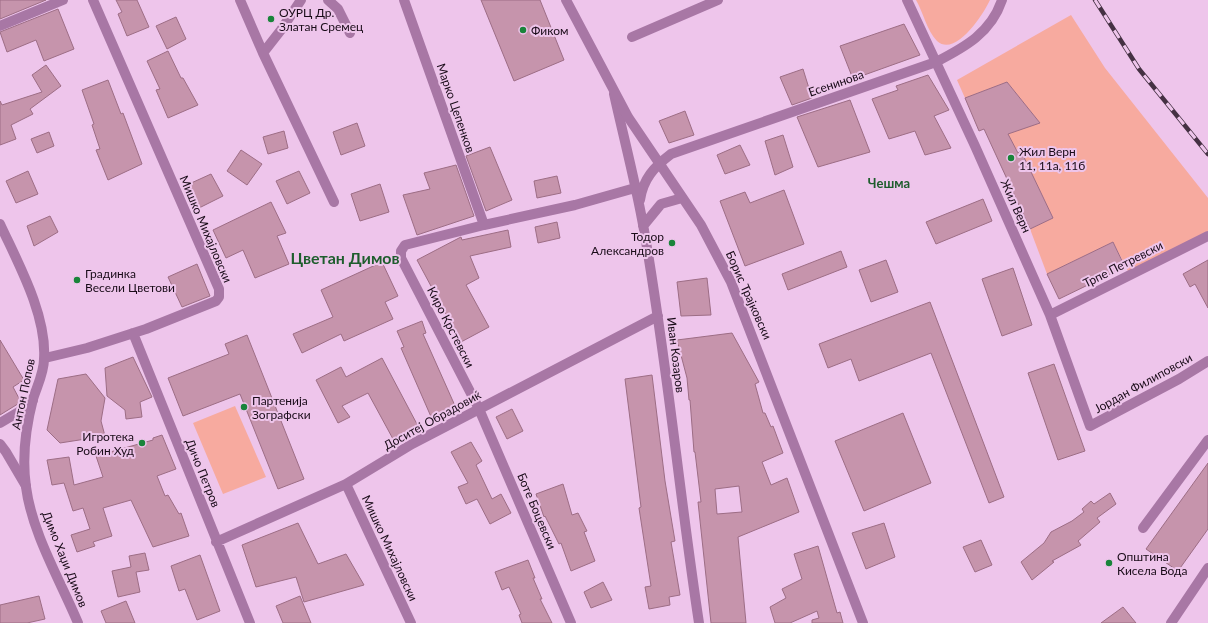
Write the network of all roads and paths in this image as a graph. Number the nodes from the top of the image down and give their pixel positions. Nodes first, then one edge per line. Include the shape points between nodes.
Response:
1 (63, 0) edge
2 (93, 0) edge
3 (240, 0) edge
4 (301, 0) edge
5 (328, 0) edge
6 (404, 0) edge
7 (566, 0) edge
8 (718, 0) edge
9 (907, 0) edge
10 (1002, 0) edge
11 (0, 26) edge
12 (350, 33) dead end
13 (632, 37) dead end
14 (263, 53) junction
15 (936, 62) junction
16 (614, 92) junction
17 (659, 163) junction
18 (635, 188) junction
19 (682, 198) junction
20 (334, 202) dead end
21 (639, 204) junction
22 (0, 224) edge
23 (484, 226) junction
24 (643, 226) junction
25 (1208, 236) edge
26 (1050, 315) junction
27 (658, 316) junction
28 (133, 333) junction
29 (45, 358) junction
30 (1208, 361) edge
31 (33, 400) junction
32 (479, 409) junction
33 (0, 423) edge
34 (1090, 426) joint
35 (1208, 440) edge
36 (0, 444) edge
37 (346, 484) junction
38 (26, 486) junction
39 (30, 505) joint
40 (1143, 528) dead end
41 (216, 542) junction
42 (1208, 568) edge
43 (78, 623) edge
44 (250, 623) edge
45 (411, 623) edge
46 (571, 623) edge
47 (700, 623) edge
48 (863, 623) edge
49 (1171, 623) edge

1 - 11 street
2 - 28 street, Мишко Михајловски via 218,289 218,297 210,304
3 - 14 street
4 - 14 street
5 - 12 street via 338,9
6 - 23 street, Марко Цепенков
7 - 16 street, Борис Трајковски
8 - 13 street
9 - 15 street, Жил Верн
10 - 15 street, Есенинова via 980,36
14 - 20 street
15 - 17 street, Есенинова via 671,154
15 - 26 street, Жил Верн
16 - 17 street, Борис Трајковски
16 - 18 street, Иван Козаров
17 - 19 street, Борис Трајковски
17 - 21 street, Есенинова via 644,181
18 - 21 street, Иван Козаров
18 - 23 street
19 - 24 street via 661,204
19 - 48 street, Борис Трајковски via 713,247 743,310
21 - 24 street, Иван Козаров
22 - 29 street, Антон Попов via 32,297
23 - 32 street, Киро Крстевски via 405,245 401,251 401,258
24 - 27 street, Иван Козаров
25 - 26 street, Трпе Петревски
26 - 34 street, Жил Верн
27 - 32 street, Доситеј Обрадовиќ
27 - 47 street, Иван Козаров via 685,529
28 - 29 street, Мишко Михајловски
28 - 41 street, Дичо Петров
29 - 31 street, Антон Попов
30 - 34 street, Јордан Филиповски
31 - 33 street
31 - 38 street, Антон Попов via 27,432
32 - 37 street, Доситеј Обрадовиќ via 412,444
32 - 46 street, Боте Боцевски
35 - 40 street
36 - 38 street
37 - 41 street, Доситеј Обрадовиќ
37 - 45 street, Мишко Михајловски
38 - 39 street, Антон Попов
39 - 43 street, Димо Хаџи Димов via 43,543
41 - 44 street, Дичо Петров
42 - 49 street

